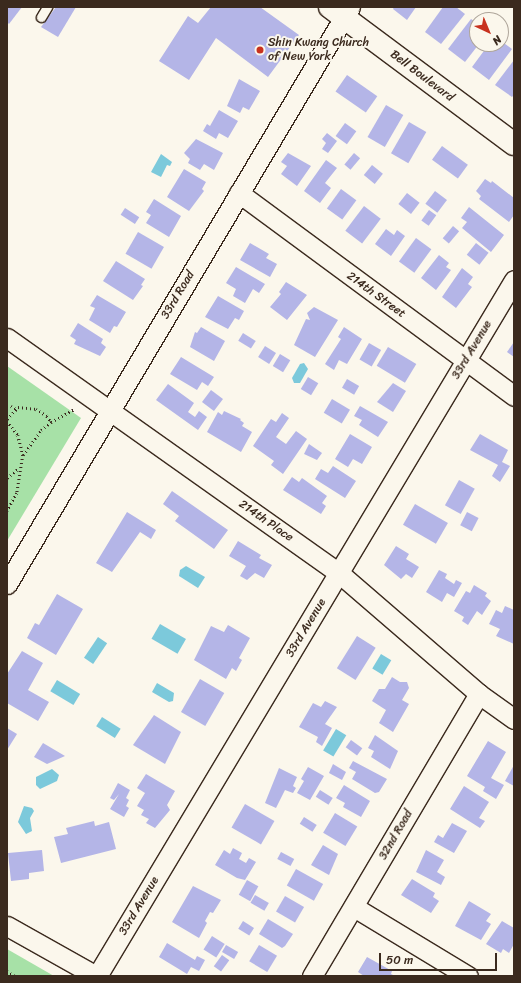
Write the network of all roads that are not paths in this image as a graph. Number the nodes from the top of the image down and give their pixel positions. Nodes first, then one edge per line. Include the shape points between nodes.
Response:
1 (47, 7) edge
2 (341, 10) edge
3 (40, 17) dead end
4 (514, 144) edge
5 (239, 193) junction
6 (514, 280) edge
7 (7, 338) edge
8 (466, 360) junction
9 (514, 396) edge
10 (109, 410) junction
11 (339, 573) junction
12 (7, 584) edge
13 (479, 694) junction
14 (514, 719) edge
15 (354, 907) junction
16 (7, 926) edge
17 (96, 976) edge
18 (312, 976) edge
19 (468, 976) edge

1 - 3 lane
2 - 4 street, Bell Boulevard
2 - 5 street, 33rd Road
5 - 8 street, 214th Street
5 - 10 street, 33rd Road
6 - 8 street, 33rd Avenue
7 - 10 street, 214th Place
8 - 9 street, 214th Street
8 - 11 street, 33rd Avenue
10 - 11 street, 214th Place
10 - 12 street, 33rd Road
11 - 13 street, 214th Place
11 - 17 street, 33rd Avenue
13 - 14 street, 214th Place
13 - 15 street, 32nd Road
15 - 18 street, 32nd Road
15 - 19 street
16 - 17 street

